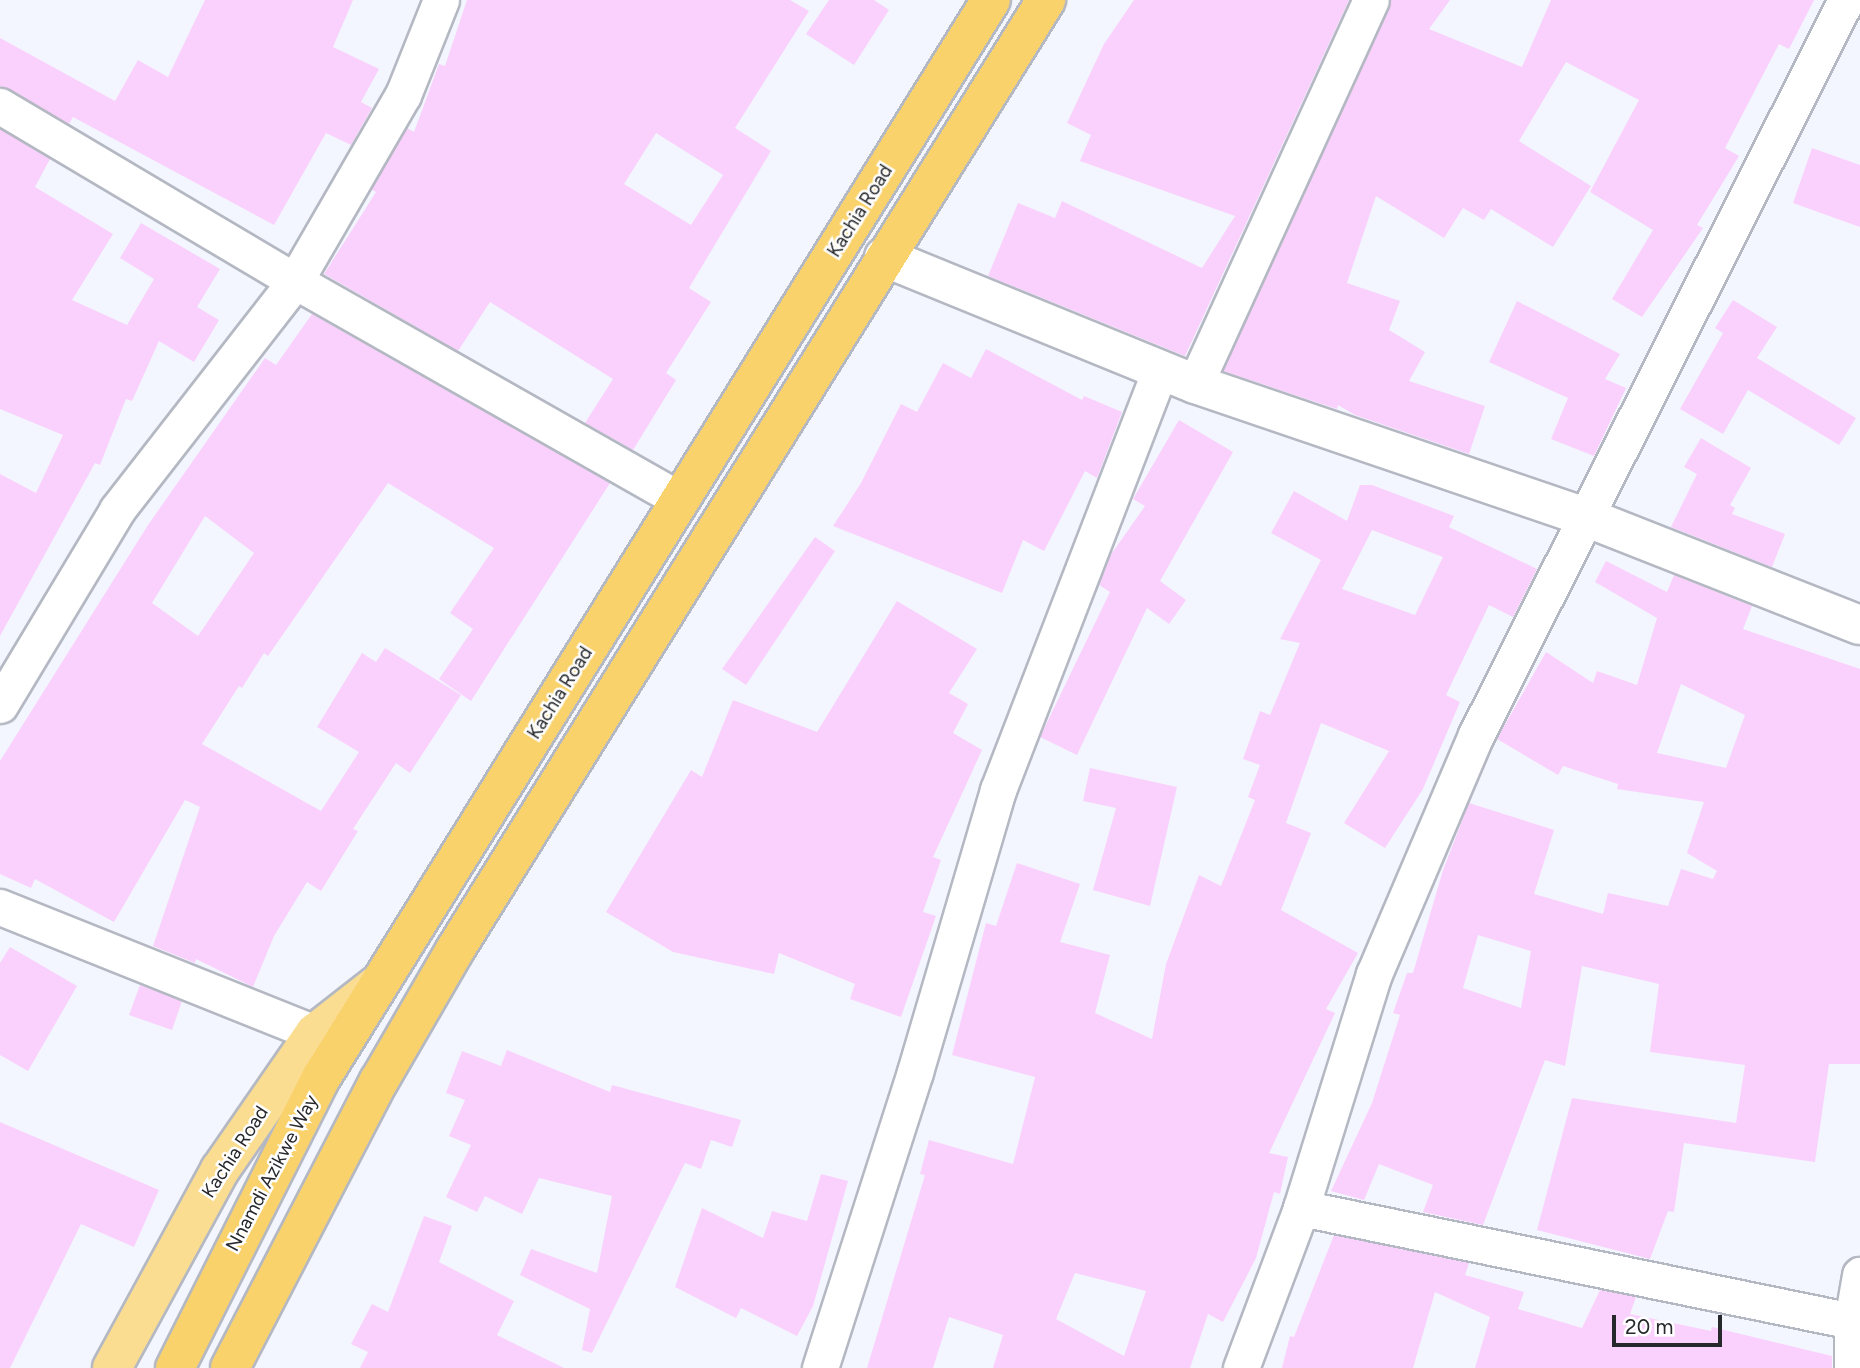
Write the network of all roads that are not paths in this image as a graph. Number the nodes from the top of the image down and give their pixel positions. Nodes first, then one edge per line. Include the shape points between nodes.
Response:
1 (441, 0) edge
2 (991, 0) edge
3 (1046, 0) edge
4 (1371, 0) edge
5 (1846, 0) edge
6 (0, 107) edge
7 (884, 257) junction
8 (295, 281) junction
9 (1177, 377) junction
10 (680, 500) junction
11 (1588, 518) junction
12 (1860, 625) edge
13 (0, 705) edge
14 (0, 908) edge
15 (379, 983) junction
16 (316, 1033) junction
17 (1301, 1208) junction
18 (1860, 1275) edge
19 (1852, 1321) junction
20 (112, 1368) edge
21 (175, 1368) edge
22 (230, 1368) edge
23 (820, 1368) edge
24 (1241, 1368) edge
25 (1852, 1368) edge

1 - 8 street via 403,95
2 - 10 highway, Kachia Road
3 - 7 highway
4 - 9 street
5 - 11 street
6 - 8 street
7 - 9 street
7 - 22 highway via 455,950 379,1081
8 - 10 street
8 - 13 street via 117,510
9 - 11 street
9 - 23 street via 998,790 915,1072
10 - 15 highway, Kachia Road
11 - 12 street
11 - 17 street via 1476,735 1374,974
14 - 16 street
15 - 16 main road, Kachia Road
15 - 21 highway, Nnamdi Azikwe Way via 321,1079
16 - 20 main road, Kachia Road via 220,1170
17 - 19 street
17 - 24 street
18 - 19 street
19 - 25 street

